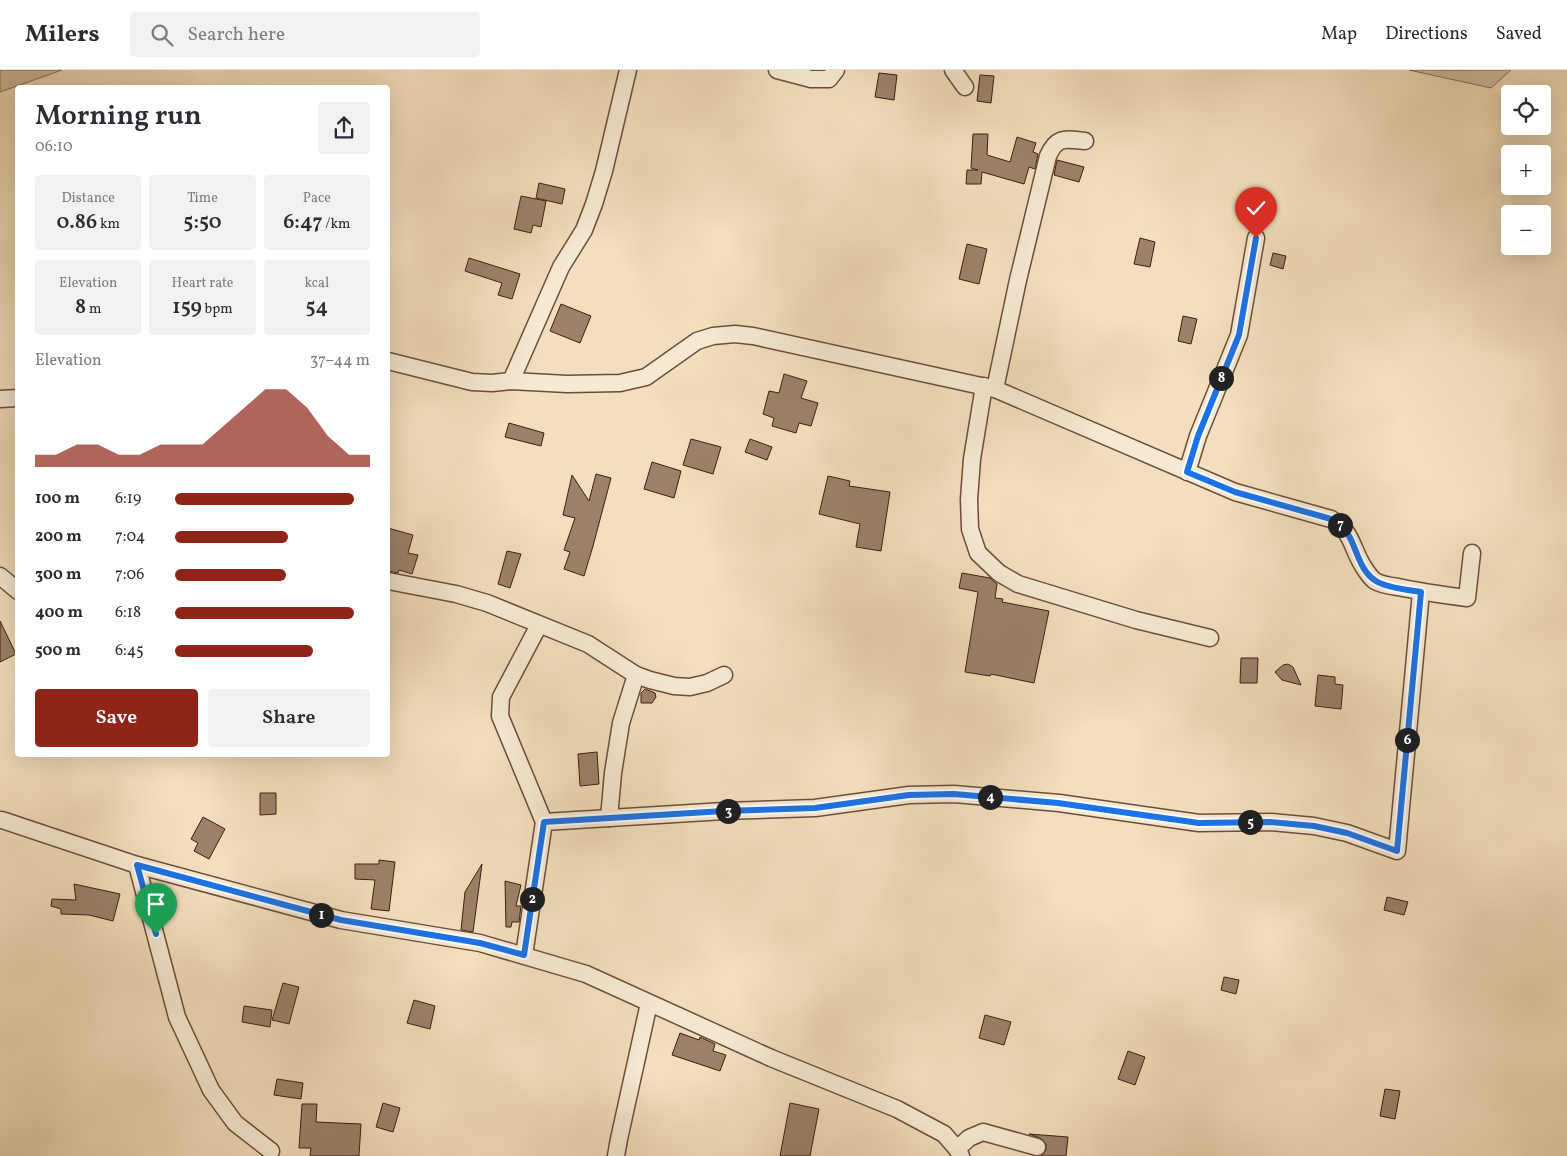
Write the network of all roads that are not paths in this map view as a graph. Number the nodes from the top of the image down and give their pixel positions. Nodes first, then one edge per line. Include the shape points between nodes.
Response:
1 (628, 70) edge
2 (777, 70) edge
3 (836, 70) edge
4 (953, 70) edge
5 (965, 87) dead end
6 (1085, 141) dead end
7 (1256, 238) dead end
8 (390, 362) edge
9 (511, 381) junction
10 (990, 388) junction
11 (15, 398) edge
12 (0, 399) edge
13 (1187, 472) junction
14 (1472, 552) dead end
15 (0, 576) edge
16 (390, 581) edge
17 (15, 588) edge
18 (1421, 592) junction
19 (539, 626) junction
20 (1210, 638) dead end
21 (636, 675) junction
22 (724, 675) dead end
23 (609, 818) junction
24 (1, 819) edge
25 (544, 822) junction
26 (137, 865) junction
27 (524, 955) junction
28 (649, 1003) junction
29 (1038, 1148) dead end
30 (271, 1151) dead end
31 (959, 1153) edge
32 (616, 1156) edge

1 - 9 street via 594,204 584,230 561,267
2 - 3 street via 811,79 829,79
4 - 5 street
6 - 10 street via 1057,141 1048,156 1002,362
7 - 13 street via 1239,335
8 - 9 street via 472,382
9 - 10 street via 620,383 646,377 697,341 736,334
10 - 13 street
10 - 20 street via 972,460 969,499 970,529 978,553 999,573 1018,584 1136,620
11 - 12 street
13 - 18 street via 1235,492 1331,519 1347,533 1374,581
14 - 18 street via 1467,598
15 - 17 street
16 - 19 street via 456,594
18 - 23 street via 1397,851 1347,833 1314,826 1270,822 1199,823 1058,803 954,794 909,795 815,808
19 - 21 street via 588,644
19 - 25 street via 501,696 500,716
21 - 22 street via 690,687
21 - 23 street via 621,723
23 - 25 street
24 - 26 street
25 - 27 street
26 - 27 street via 341,920 480,943
26 - 30 street via 177,1017 211,1090 235,1123
27 - 28 street via 586,974
28 - 31 street via 896,1109 944,1134
28 - 32 street
29 - 31 street via 983,1132 970,1138

